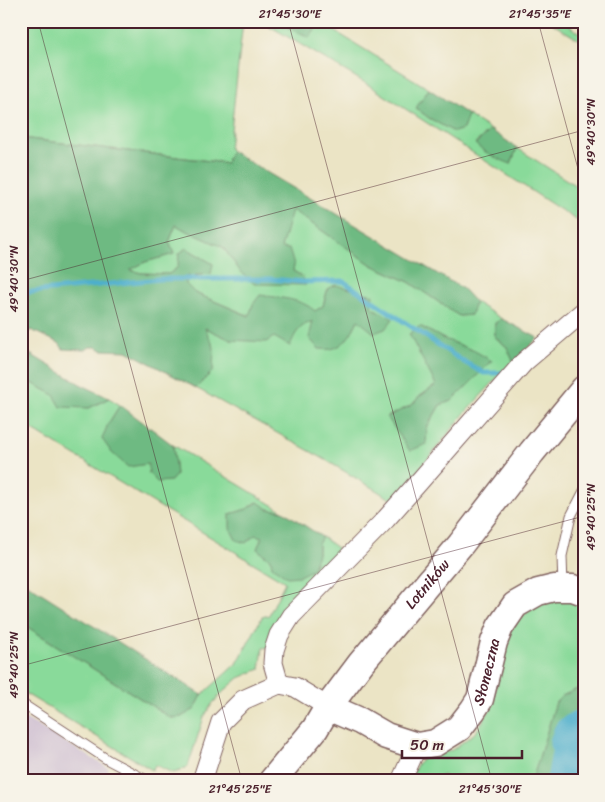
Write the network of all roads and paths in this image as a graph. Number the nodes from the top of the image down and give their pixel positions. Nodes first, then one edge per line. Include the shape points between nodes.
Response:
1 (584, 312) edge
2 (584, 389) edge
3 (584, 490) edge
4 (574, 590) edge
5 (279, 684) junction
6 (21, 703) edge
7 (328, 706) junction
8 (417, 746) junction
9 (148, 781) edge
10 (202, 781) edge
11 (272, 781) edge
12 (401, 781) edge

1 - 5 street via 524,362 386,519 291,616 274,650 273,663
2 - 7 street, Lotników
3 - 4 lane via 571,516 562,556
4 - 8 street, Słoneczna via 554,588 538,592 515,605 494,642 480,699 473,710 459,728 435,743
5 - 7 street via 295,687
5 - 10 street via 243,700 222,722
6 - 9 lane via 108,760
7 - 8 street via 386,736
7 - 11 street, Lotników via 315,729
8 - 12 street

